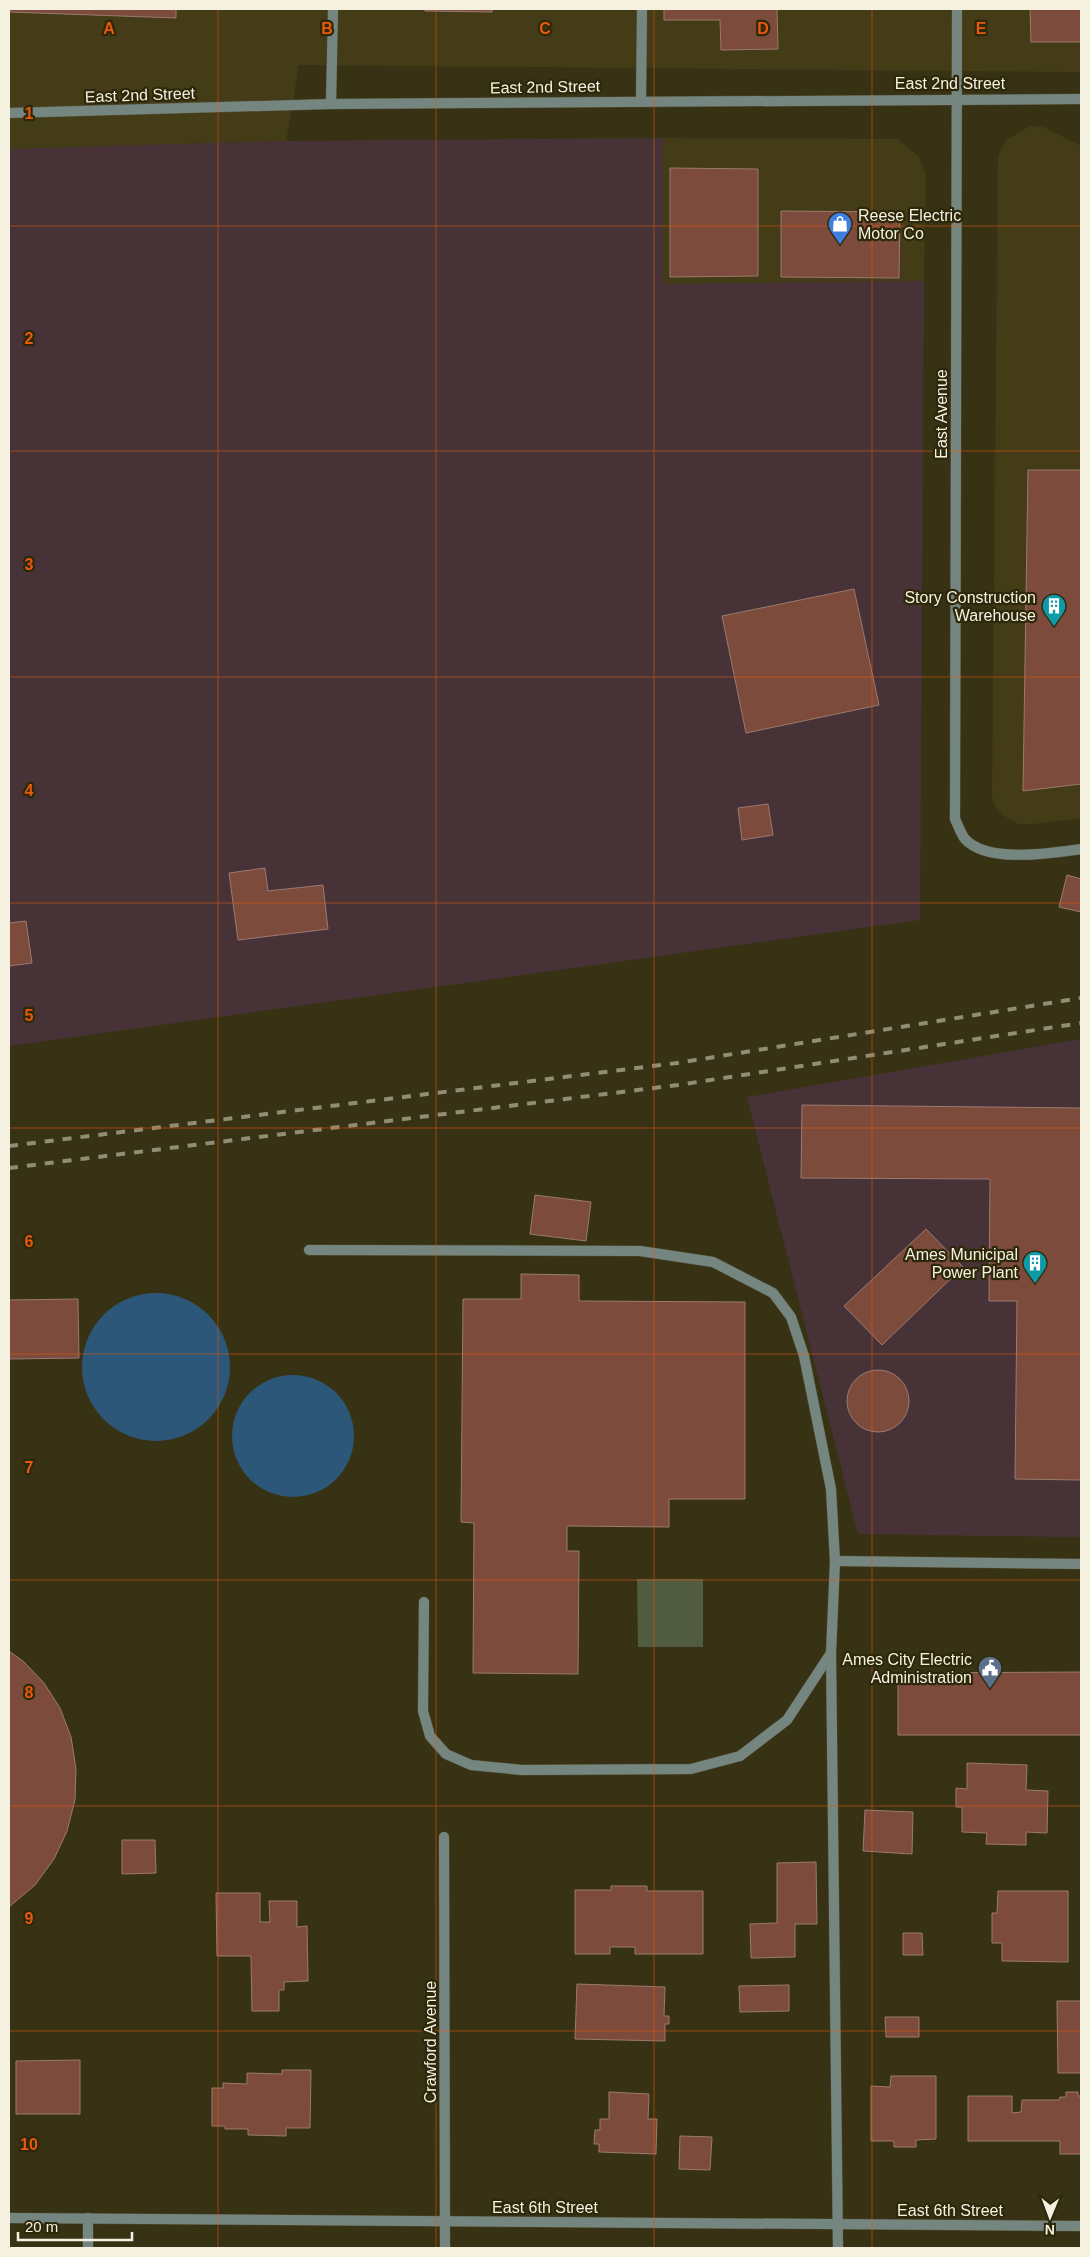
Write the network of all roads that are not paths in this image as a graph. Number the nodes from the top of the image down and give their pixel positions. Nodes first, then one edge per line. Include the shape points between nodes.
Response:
1 (333, 9) edge
2 (642, 9) edge
3 (956, 9) edge
4 (956, 98) junction
5 (1081, 99) edge
6 (641, 101) junction
7 (331, 104) junction
8 (9, 113) edge
9 (1081, 849) edge
10 (309, 1250) dead end
11 (835, 1561) junction
12 (1081, 1564) edge
13 (424, 1602) dead end
14 (831, 1653) junction
15 (444, 1837) dead end
16 (9, 2218) edge
17 (88, 2218) junction
18 (446, 2221) junction
19 (838, 2224) junction
20 (1081, 2226) edge
21 (88, 2248) edge
22 (446, 2248) edge
23 (838, 2248) edge

1 - 7 street
2 - 6 street
3 - 4 street, East Avenue
4 - 5 street, East 2nd Street
4 - 6 street, East 2nd Street
4 - 9 street, East Avenue via 955,819 965,839 982,850 1013,855
6 - 7 street, East 2nd Street
7 - 8 street, East 2nd Street
10 - 11 street via 640,1251 713,1262 773,1292 791,1317 804,1356 831,1490
11 - 12 street
11 - 14 street
13 - 14 street via 423,1711 430,1736 446,1754 471,1765 488,1768 691,1769 740,1756 787,1720
14 - 19 street
15 - 18 street, Crawford Avenue
16 - 17 street, East 6th Street
17 - 18 street, East 6th Street
17 - 21 street
18 - 19 street, East 6th Street
18 - 22 street, Crawford Avenue
19 - 20 street, East 6th Street
19 - 23 street

